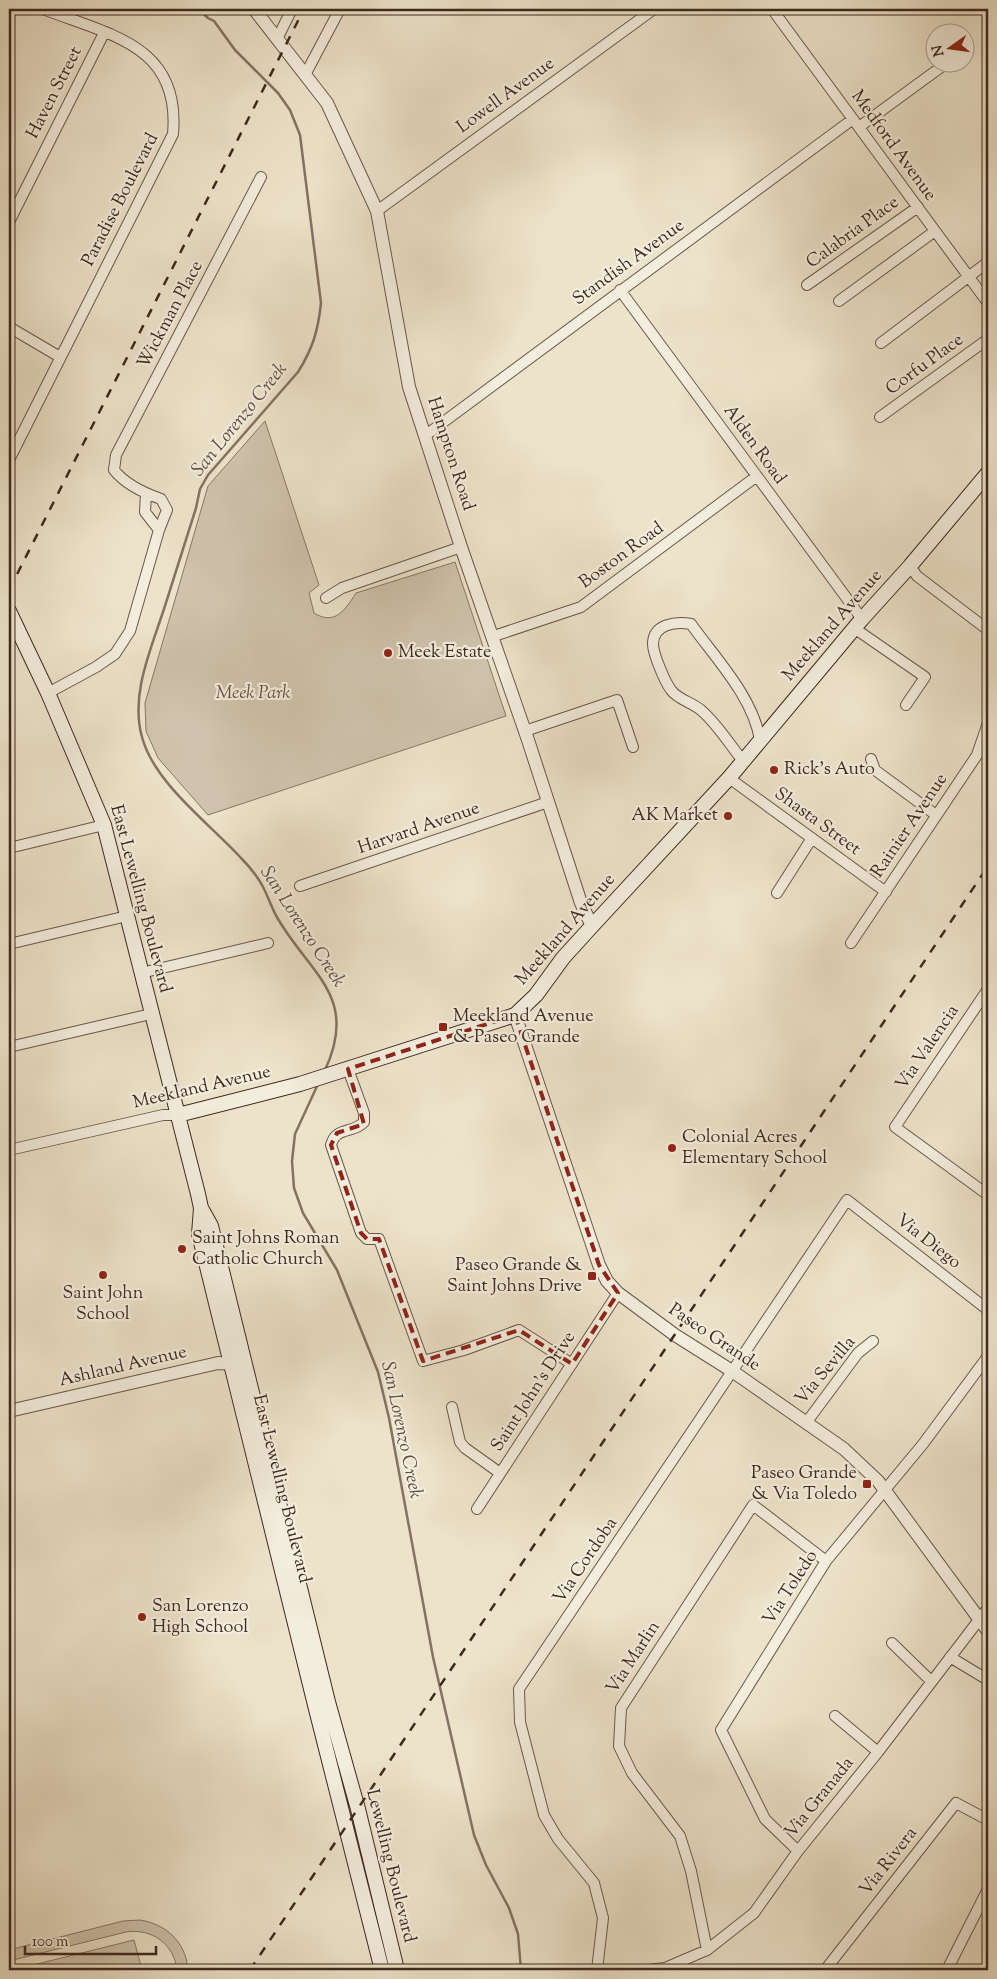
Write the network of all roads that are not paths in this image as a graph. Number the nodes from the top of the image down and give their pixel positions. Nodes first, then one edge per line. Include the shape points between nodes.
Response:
1 (43, 9) edge
2 (254, 9) edge
3 (292, 9) edge
4 (340, 9) edge
5 (654, 9) edge
6 (772, 9) edge
7 (104, 33) junction
8 (277, 39) junction
9 (933, 72) edge
10 (305, 74) junction
11 (856, 123) junction
12 (261, 177) dead end
13 (918, 207) junction
14 (377, 211) junction
15 (9, 222) edge
16 (935, 230) junction
17 (988, 262) edge
18 (969, 276) junction
19 (807, 286) dead end
20 (620, 290) junction
21 (840, 301) dead end
22 (988, 303) edge
23 (9, 327) edge
24 (988, 339) edge
25 (881, 343) dead end
26 (60, 357) junction
27 (880, 417) dead end
28 (426, 435) junction
29 (9, 460) edge
30 (988, 473) edge
31 (757, 476) junction
32 (146, 494) junction
33 (158, 530) junction
34 (462, 547) junction
35 (910, 566) junction
36 (326, 598) dead end
37 (9, 612) edge
38 (858, 624) junction
39 (988, 630) edge
40 (494, 636) junction
41 (48, 693) junction
42 (906, 706) dead end
43 (988, 723) edge
44 (525, 731) junction
45 (760, 740) junction
46 (633, 747) dead end
47 (871, 759) dead end
48 (744, 761) junction
49 (729, 778) junction
50 (548, 802) junction
51 (936, 815) junction
52 (104, 825) junction
53 (812, 838) junction
54 (9, 848) edge
55 (300, 886) dead end
56 (777, 892) dead end
57 (886, 892) junction
58 (127, 916) junction
59 (592, 926) junction
60 (851, 943) dead end
61 (9, 944) edge
62 (268, 944) dead end
63 (141, 973) junction
64 (988, 988) edge
65 (151, 1014) junction
66 (515, 1015) junction
67 (9, 1048) edge
68 (343, 1071) junction
69 (178, 1115) junction
70 (9, 1150) edge
71 (988, 1196) edge
72 (847, 1200) joint
73 (202, 1208) junction
74 (618, 1293) junction
75 (988, 1310) edge
76 (873, 1342) dead end
77 (988, 1356) edge
78 (230, 1363) junction
79 (245, 1364) junction
80 (572, 1364) junction
81 (732, 1371) junction
82 (452, 1407) dead end
83 (9, 1411) edge
84 (806, 1423) junction
85 (500, 1473) junction
86 (885, 1491) junction
87 (477, 1509) dead end
88 (826, 1561) junction
89 (299, 1578) junction
90 (285, 1582) junction
91 (988, 1608) edge
92 (984, 1621) edge
93 (988, 1631) edge
94 (892, 1643) dead end
95 (950, 1657) junction
96 (988, 1680) edge
97 (931, 1681) junction
98 (835, 1716) dead end
99 (878, 1752) junction
100 (346, 1772) joint
101 (334, 1779) joint
102 (988, 1820) edge
103 (798, 1851) junction
104 (988, 1889) edge
105 (706, 1950) junction
106 (666, 1969) edge
107 (382, 1970) edge
108 (397, 1970) edge
109 (597, 1970) edge
110 (647, 1970) edge
111 (825, 1970) edge
112 (947, 1970) edge

1 - 7 street, Paradise Boulevard
2 - 8 street, Hampton Road
3 - 8 street
4 - 10 street
5 - 14 street, Lowell Avenue
6 - 11 street, Medford Avenue
7 - 15 street, Haven Street
7 - 26 street, Paradise Boulevard via 135,46 156,63 169,86 175,113 173,134
8 - 10 street, Hampton Road
9 - 11 street, Standish Avenue
10 - 14 street, Hampton Road via 327,103
11 - 13 street, Medford Avenue
11 - 20 street, Standish Avenue
12 - 32 street, Wickman Place via 116,455 114,470
13 - 16 street, Medford Avenue
13 - 19 street, Calabria Place
14 - 28 street, Hampton Road via 410,387
16 - 18 street, Medford Avenue
16 - 21 street
17 - 18 street
18 - 22 street, Medford Avenue
18 - 25 street
20 - 28 street, Standish Avenue
20 - 31 street, Alden Road
23 - 26 street
24 - 27 street, Corfu Place
26 - 29 street, Paradise Boulevard
28 - 34 street, Hampton Road
30 - 35 main road, Meekland Avenue
31 - 38 street, Alden Road
31 - 40 street, Boston Road via 581,607
32 - 33 street via 145,512
32 - 33 street via 161,499 167,510
33 - 41 street via 125,639 114,654 96,667
34 - 36 street via 342,588
34 - 40 street, Hampton Road
35 - 38 main road, Meekland Avenue
35 - 39 street via 918,576
37 - 41 main road, East Lewelling Boulevard
38 - 42 street, Alden Road via 925,677
38 - 45 main road, Meekland Avenue
40 - 44 street, Hampton Road
41 - 52 main road, East Lewelling Boulevard
43 - 51 street, Rainier Avenue via 976,756
44 - 46 street via 617,700
44 - 50 street, Hampton Road
45 - 48 main road, Meekland Avenue
45 - 48 street via 748,703 691,624 667,624 652,643 671,691 701,710
47 - 51 street via 875,770
48 - 49 main road, Meekland Avenue
49 - 53 street, Shasta Street
49 - 59 main road, Meekland Avenue
50 - 55 street, Harvard Avenue
50 - 59 street, Hampton Road via 581,903
51 - 57 street, Rainier Avenue
52 - 54 street
52 - 58 main road, East Lewelling Boulevard
53 - 56 street
53 - 57 street, Shasta Street
57 - 60 street, Rainier Avenue
58 - 61 street
58 - 63 main road, East Lewelling Boulevard
59 - 66 main road, Meekland Avenue via 536,995
62 - 63 street
63 - 65 main road, East Lewelling Boulevard
64 - 71 street, Via Valencia via 895,1127
65 - 67 street
65 - 69 main road, East Lewelling Boulevard
66 - 68 main road, Meekland Avenue
66 - 74 street, Paseo Grande via 599,1265
68 - 69 main road, Meekland Avenue
68 - 80 street via 364,1114 364,1122 337,1133 331,1145 361,1233 367,1239 379,1240 423,1361 518,1330
69 - 70 street, Meekland Avenue
69 - 73 main road, East Lewelling Boulevard
72 - 75 street, Via Diego
72 - 81 street, Via Cordoba
73 - 78 main road, East Lewelling Boulevard via 199,1234
73 - 79 main road, East Lewelling Boulevard via 211,1226
74 - 80 street, Saint John's Drive
74 - 81 street, Paseo Grande
76 - 84 street, Via Sevilla via 858,1353
77 - 86 street, Via Toledo
78 - 79 street, Ashland Avenue
78 - 83 street, Ashland Avenue via 218,1363
78 - 90 main road, East Lewelling Boulevard
79 - 89 main road, East Lewelling Boulevard
80 - 85 street, Saint John's Drive
81 - 84 street, Paseo Grande
81 - 109 street, Via Cordoba via 519,1689 520,1722 544,1815 558,1839 594,1883 603,1918
82 - 85 street via 460,1442
84 - 86 street, Paseo Grande via 844,1449
85 - 87 street, Saint John's Drive
86 - 88 street, Via Toledo
86 - 92 street, Paseo Grande
88 - 103 street, Via Toledo via 721,1730 765,1819
88 - 105 street, Via Marlin via 753,1505 620,1708 619,1746 632,1773 680,1836 691,1871
89 - 90 main road
89 - 100 main road, East Lewelling Boulevard
90 - 101 main road, East Lewelling Boulevard
91 - 92 street, Via Granada
92 - 93 street, Paseo Grande
92 - 95 street, Via Granada
94 - 97 street
95 - 96 street
95 - 97 street, Via Granada
97 - 99 street, Via Granada
98 - 99 street
99 - 103 street, Via Granada
100 - 108 main road, Lewelling Boulevard
101 - 107 main road, Lewelling Boulevard
102 - 111 street, Via Rivera via 956,1802
103 - 105 street, Via Granada via 754,1912
104 - 112 street
105 - 106 street, Via Granada
106 - 110 street, Via Granada

